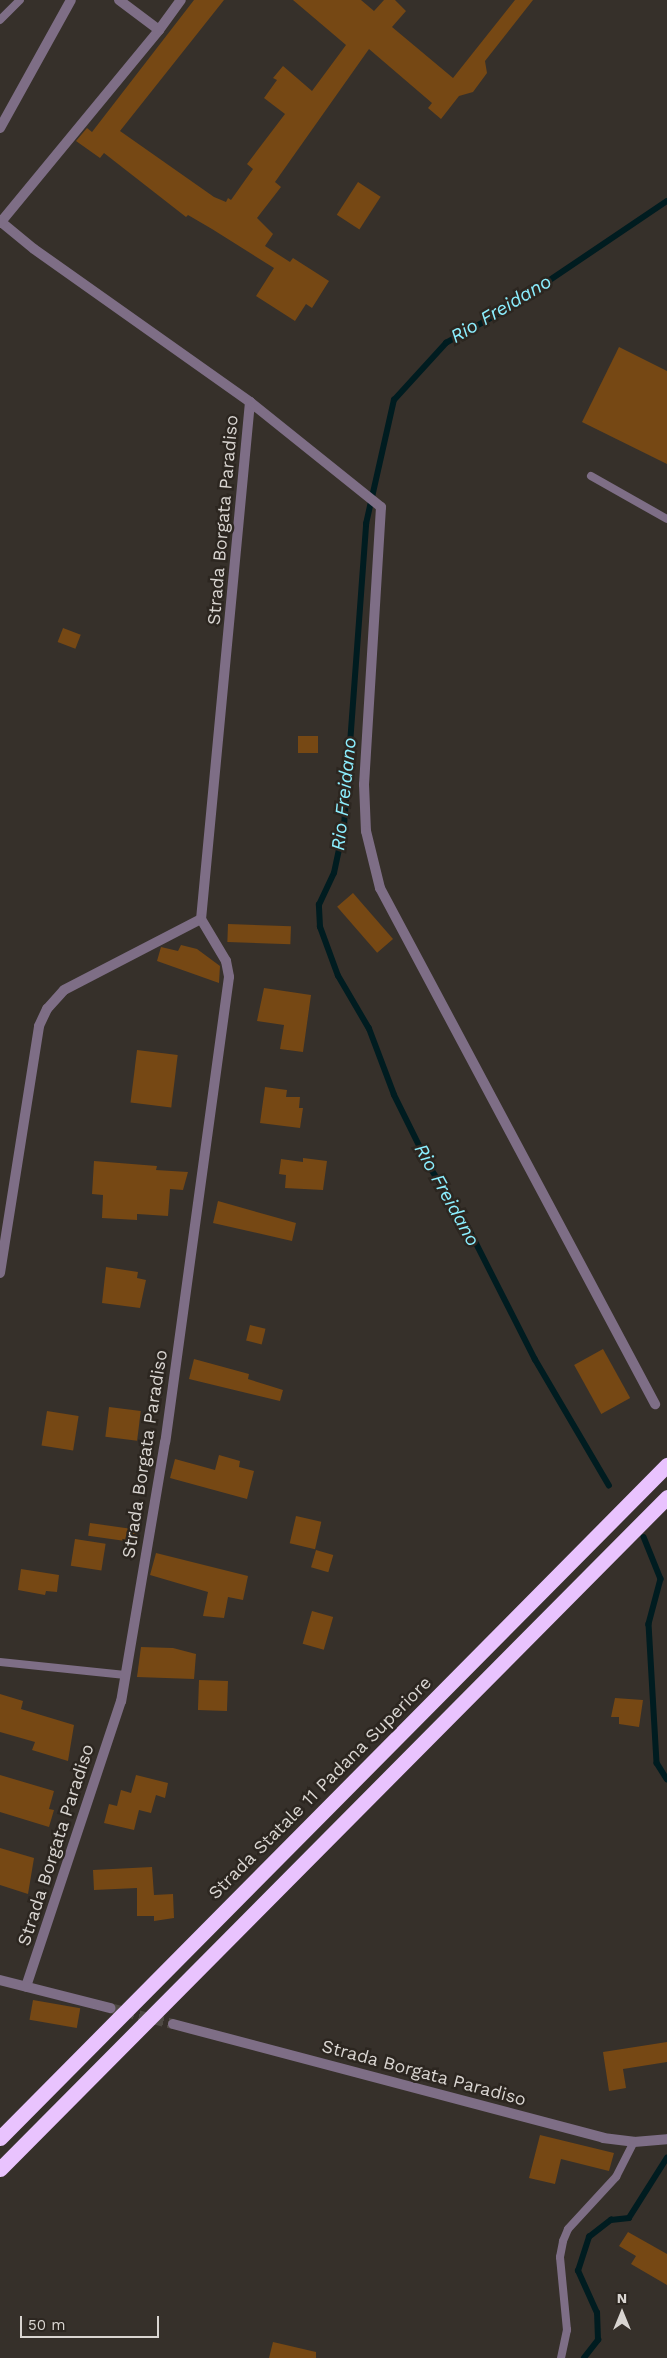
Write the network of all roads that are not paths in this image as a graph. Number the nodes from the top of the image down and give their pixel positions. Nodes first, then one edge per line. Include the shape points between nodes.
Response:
1 (20, 0) edge
2 (71, 0) edge
3 (119, 0) edge
4 (181, 0) edge
5 (0, 20) edge
6 (159, 30) junction
7 (0, 128) edge
8 (0, 222) edge
9 (250, 402) junction
10 (591, 476) dead end
11 (667, 519) edge
12 (201, 919) junction
13 (0, 1274) edge
14 (655, 1404) dead end
15 (667, 1465) edge
16 (667, 1498) edge
17 (0, 1662) edge
18 (125, 1675) junction
19 (0, 1980) edge
20 (26, 1987) junction
21 (110, 2008) tunnel mouth
22 (173, 2024) tunnel mouth
23 (0, 2138) edge
24 (666, 2139) edge
25 (634, 2142) junction
26 (0, 2169) edge
27 (561, 2358) edge

1 - 5 lane
2 - 7 street
3 - 6 street
4 - 6 street
6 - 8 street
8 - 9 street, Strada Borgata Paradiso
9 - 12 street, Strada Borgata Paradiso
9 - 14 street via 381,507 364,784 366,831 380,888
10 - 11 lane
12 - 13 street via 64,990 47,1009 40,1026
12 - 18 street, Strada Borgata Paradiso via 226,961 229,977 165,1442
15 - 23 highway, Strada Statale 11 Padana Superiore
16 - 26 highway
17 - 18 lane
18 - 20 street, Strada Borgata Paradiso via 121,1701
19 - 20 street
20 - 21 street
22 - 25 street, Strada Borgata Paradiso via 603,2138
24 - 25 street, Strada Borgata Paradiso
25 - 27 lane via 616,2177 568,2229 563,2242 560,2257 567,2330

